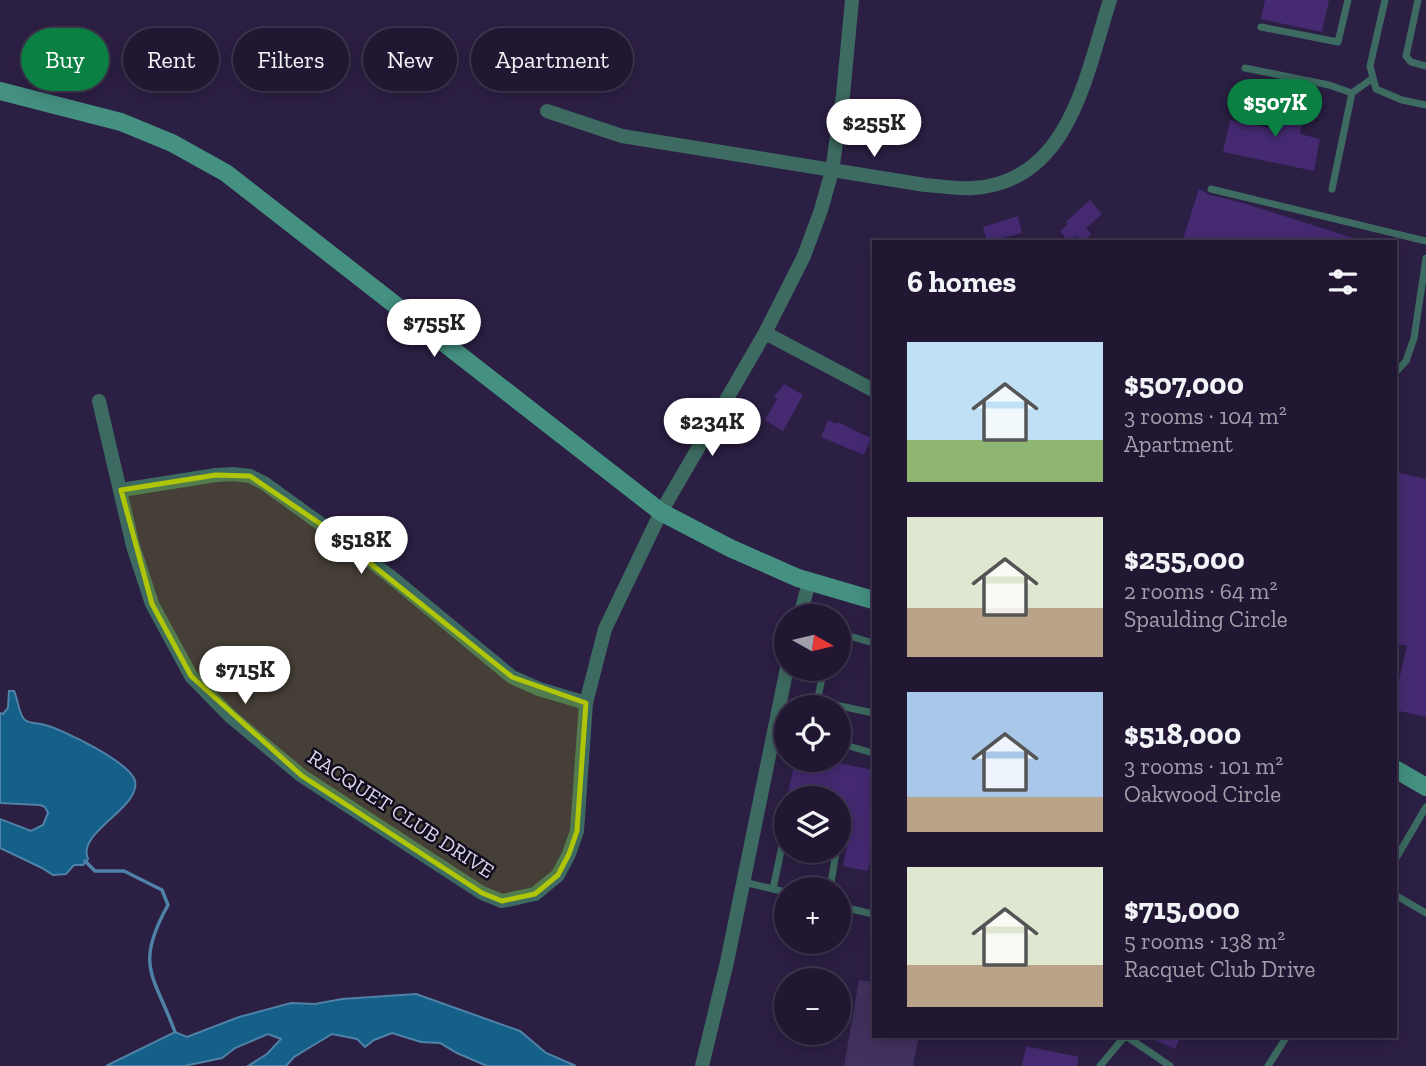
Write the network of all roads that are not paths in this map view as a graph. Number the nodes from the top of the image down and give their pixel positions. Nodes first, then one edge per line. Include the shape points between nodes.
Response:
1 (852, 0) edge
2 (1110, 0) edge
3 (1348, 0) edge
4 (1385, 0) edge
5 (1418, 0) edge
6 (1261, 27) dead end
7 (1426, 66) edge
8 (1245, 68) dead end
9 (1373, 78) junction
10 (0, 91) edge
11 (1352, 93) junction
12 (1426, 105) edge
13 (547, 111) dead end
14 (832, 171) junction
15 (1210, 189) dead end
16 (1332, 189) dead end
17 (1426, 241) edge
18 (1426, 258) edge
19 (765, 333) junction
20 (1397, 371) edge
21 (872, 389) edge
22 (99, 401) dead end
23 (121, 490) junction
24 (661, 512) junction
25 (809, 582) junction
26 (872, 600) edge
27 (803, 604) edge
28 (851, 636) edge
29 (872, 643) edge
30 (784, 681) edge
31 (586, 703) junction
32 (851, 710) edge
33 (872, 713) edge
34 (851, 747) edge
35 (872, 753) edge
36 (1397, 770) edge
37 (1426, 787) edge
38 (1426, 807) edge
39 (1397, 857) edge
40 (778, 863) edge
41 (744, 882) junction
42 (773, 889) joint
43 (1397, 896) edge
44 (851, 909) edge
45 (1426, 913) edge
46 (872, 914) edge
47 (1124, 1038) edge
48 (1129, 1038) edge
49 (1286, 1038) edge
50 (702, 1066) edge
51 (1100, 1066) edge
52 (1170, 1066) edge
53 (1268, 1066) edge

1 - 14 street, RACQUET CLUB DRIVE
2 - 14 street via 1063,134 1027,170 972,188
3 - 6 lane via 1338,42
4 - 9 lane via 1370,66
5 - 7 lane via 1406,56
8 - 11 lane
9 - 11 lane
9 - 12 lane via 1376,89
10 - 24 street via 121,122 226,173
11 - 16 lane
13 - 14 street via 622,136
14 - 19 street, RACQUET CLUB DRIVE via 804,256
15 - 17 lane
18 - 20 lane via 1414,338
19 - 21 street
19 - 24 street, RACQUET CLUB DRIVE
22 - 23 street, RACQUET CLUB DRIVE
23 - 31 street via 216,475 250,476 390,576 512,677
23 - 31 street, RACQUET CLUB DRIVE via 152,604 191,676 230,716 302,776 482,893 502,901 535,894 564,865 577,831
24 - 25 street
24 - 31 street, RACQUET CLUB DRIVE via 605,629
25 - 26 street
25 - 27 street
28 - 29 lane
30 - 41 street
32 - 33 lane
34 - 35 lane
36 - 37 street
38 - 39 lane
40 - 42 lane
41 - 42 lane
41 - 50 street
43 - 45 lane
44 - 46 lane
47 - 51 lane
48 - 52 lane
49 - 53 lane

